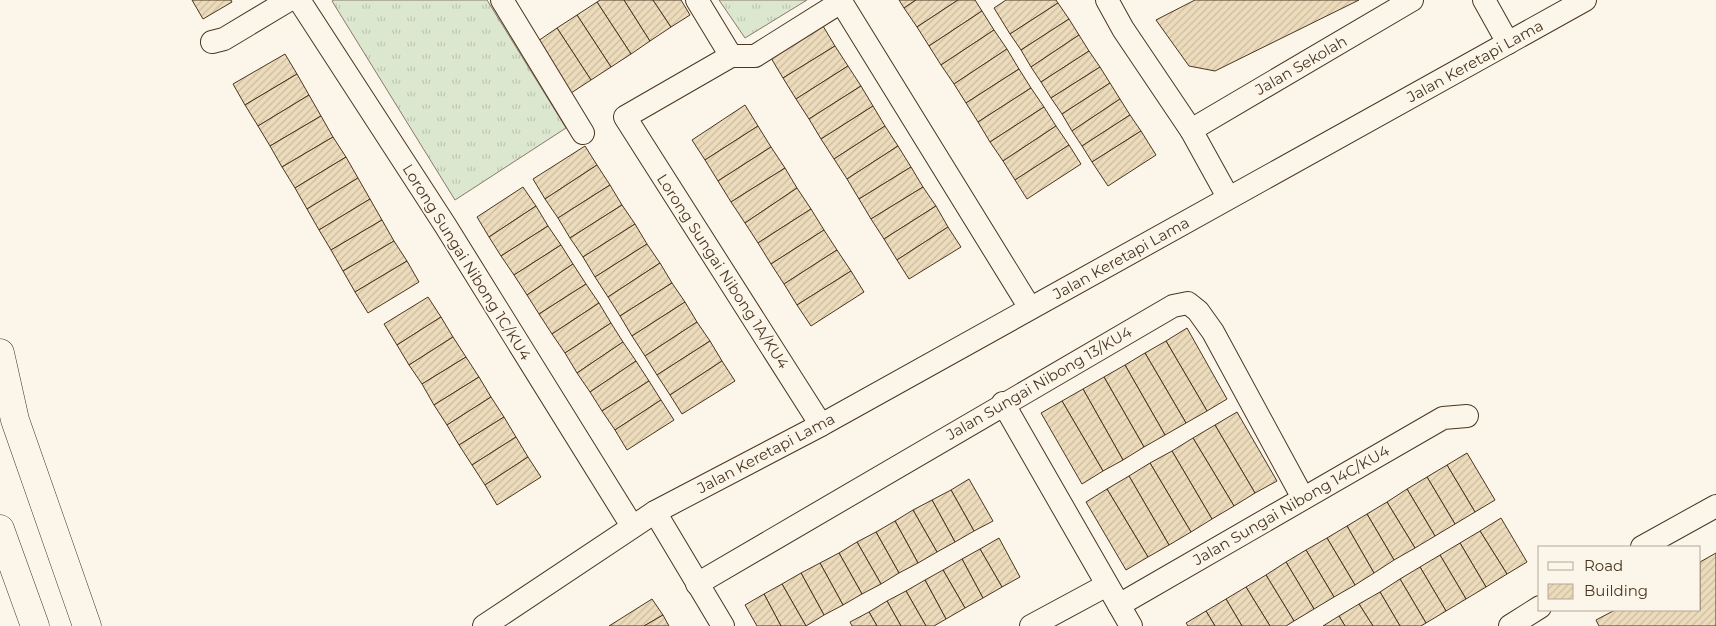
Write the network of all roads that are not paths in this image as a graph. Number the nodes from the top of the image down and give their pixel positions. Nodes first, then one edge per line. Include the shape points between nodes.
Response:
1 (289, 0) edge
2 (299, 0) edge
3 (502, 0) edge
4 (697, 0) edge
5 (1107, 0) edge
6 (1412, 0) edge
7 (1484, 0) edge
8 (1585, 0) edge
9 (840, 1) edge
10 (212, 42) dead end
11 (1508, 43) junction
12 (731, 56) junction
13 (1191, 130) junction
14 (583, 133) dead end
15 (1228, 197) junction
16 (1030, 308) junction
17 (0, 353) edge
18 (1003, 403) junction
19 (1468, 416) dead end
20 (821, 424) junction
21 (1303, 498) junction
22 (1716, 506) edge
23 (655, 512) junction
24 (632, 526) junction
25 (0, 529) edge
26 (1644, 546) edge
27 (697, 584) junction
28 (1107, 585) junction
29 (1119, 605) junction
30 (1538, 608) edge
31 (35, 626) edge
32 (87, 626) edge
33 (484, 626) edge
34 (723, 626) edge
35 (1031, 626) edge
36 (1131, 626) edge
37 (1510, 626) edge

1 - 10 street via 224,40
2 - 24 street, Lorong Sungai Nibong 1C/KU4
3 - 14 street
4 - 12 street
5 - 13 street
6 - 13 street, Jalan Sekolah
7 - 11 street
8 - 11 street, Jalan Keretapi Lama
9 - 12 street via 755,56
9 - 16 street
11 - 15 street, Jalan Keretapi Lama
12 - 20 street, Lorong Sungai Nibong 1A/KU4 via 624,117
13 - 15 street
15 - 16 street, Jalan Keretapi Lama
16 - 20 street, Jalan Keretapi Lama
17 - 32 highway via 15,420
18 - 21 street, Jalan Sungai Nibong 13/KU4 via 1173,306 1188,303 1214,332
18 - 27 street, Jalan Sungai Nibong 13/KU4
18 - 28 street
19 - 21 street, Jalan Sungai Nibong 14C/KU4 via 1443,418
20 - 23 street, Jalan Keretapi Lama
21 - 29 street, Jalan Sungai Nibong 14C/KU4
22 - 26 street
23 - 24 street, Jalan Keretapi Lama
23 - 27 street
24 - 33 street, Jalan Keretapi Lama
25 - 31 highway
27 - 34 street
28 - 29 street
28 - 35 street
29 - 36 street
30 - 37 street

